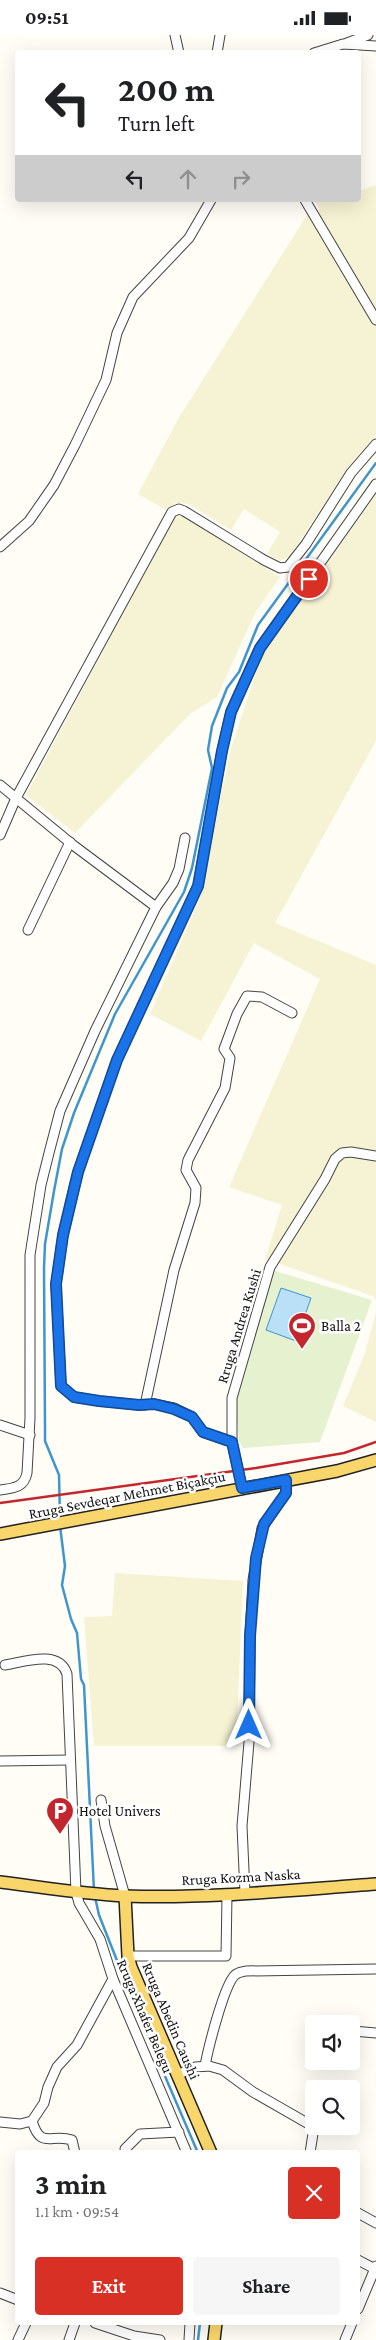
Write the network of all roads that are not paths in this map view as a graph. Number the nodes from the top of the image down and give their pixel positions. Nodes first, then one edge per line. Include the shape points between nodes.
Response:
1 (175, 35) edge
2 (220, 35) edge
3 (368, 35) edge
4 (343, 44) junction
5 (376, 46) edge
6 (178, 50) edge
7 (218, 50) edge
8 (324, 50) edge
9 (210, 202) edge
10 (306, 202) edge
11 (376, 320) edge
12 (376, 444) edge
13 (376, 484) edge
14 (0, 547) edge
15 (0, 785) edge
16 (16, 798) junction
17 (0, 835) edge
18 (185, 838) dead end
19 (70, 842) junction
20 (156, 907) junction
21 (28, 930) dead end
22 (292, 1013) dead end
23 (376, 1156) edge
24 (145, 1405) junction
25 (0, 1425) edge
26 (30, 1435) junction
27 (232, 1442) junction
28 (376, 1460) edge
29 (286, 1480) junction
30 (242, 1488) junction
31 (0, 1490) edge
32 (0, 1534) edge
33 (5, 1665) dead end
34 (69, 1760) junction
35 (0, 1761) edge
36 (101, 1800) dead end
37 (0, 1882) edge
38 (376, 1884) edge
39 (80, 1892) junction
40 (245, 1893) junction
41 (227, 1895) junction
42 (125, 1896) junction
43 (128, 1956) junction
44 (376, 1969) edge
45 (112, 1979) junction
46 (360, 2032) edge
47 (376, 2033) edge
48 (205, 2066) junction
49 (177, 2075) junction
50 (32, 2121) junction
51 (0, 2122) edge
52 (179, 2132) junction
53 (125, 2149) dead end
54 (74, 2150) edge
55 (185, 2150) edge
56 (211, 2150) edge
57 (311, 2150) edge
58 (360, 2214) edge
59 (376, 2223) edge
60 (360, 2261) edge
61 (375, 2267) edge
62 (0, 2293) edge
63 (15, 2300) edge
64 (360, 2304) edge
65 (25, 2325) edge
66 (74, 2325) edge
67 (101, 2325) edge
68 (190, 2325) edge
69 (216, 2325) edge
70 (351, 2325) edge
71 (18, 2340) edge
72 (69, 2340) edge
73 (160, 2340) edge
74 (189, 2340) edge
75 (214, 2340) edge
76 (345, 2340) edge

1 - 6 street
2 - 7 street
3 - 4 street
4 - 5 street
4 - 8 street
9 - 14 street via 188,238 133,297 117,333 106,380 54,485 29,521
10 - 11 street
12 - 16 street via 351,473 288,567 280,568 269,563 184,511 172,512
13 - 24 street via 260,648 231,712 198,886 117,1060 78,1172 63,1235 56,1284 61,1386 74,1397
15 - 16 street
16 - 17 street
16 - 19 street
18 - 20 street via 180,869
19 - 20 street
19 - 21 street
20 - 26 street via 60,1111 43,1177 30,1255
22 - 24 street via 262,997 247,996 236,1014 224,1049 230,1058 225,1088 188,1160 186,1170 196,1188 194,1203 174,1270
23 - 27 street, Rruga Andrea Kushi via 342,1153 335,1159 270,1267 232,1397
24 - 27 street via 174,1409 192,1417 203,1432
25 - 26 street
26 - 31 street via 26,1480 20,1486
27 - 30 street, Rruga Andrea Kushi
28 - 29 main road, Rruga Sevdeqar Mehmet Biçakçiu
29 - 30 main road, Rruga Sevdeqar Mehmet Biçakçiu
29 - 40 street via 285,1496 262,1528 253,1580 249,1742 242,1826
30 - 32 main road, Rruga Sevdeqar Mehmet Biçakçiu
33 - 34 street via 48,1659 58,1660 65,1666
34 - 35 street
34 - 39 street
36 - 42 street
37 - 39 main road
38 - 40 main road, Rruga Kozma Naska
39 - 42 main road, Rruga Kozma Naska
39 - 45 street, Rruga Xhafer Belegu via 79,1903 100,1939
40 - 41 main road, Rruga Kozma Naska
41 - 42 main road, Rruga Kozma Naska
41 - 43 street via 226,1956
42 - 43 main road, Rruga Abedin Caushi
43 - 49 main road, Rruga Abedin Caushi
44 - 48 street via 238,1973 231,1980 212,2031
45 - 50 street via 77,2045 57,2067 44,2103
45 - 52 street, Rruga Xhafer Belegu
46 - 47 street
48 - 49 street
48 - 57 street via 228,2073 252,2092 311,2124 315,2129
49 - 56 main road, Rruga Abedin Caushi
50 - 51 street via 20,2124
50 - 54 street via 40,2137 72,2140
52 - 53 street via 140,2134
52 - 55 street, Rruga Xhafer Belegu
58 - 59 street
60 - 61 street
61 - 64 street
62 - 63 street
65 - 71 street
66 - 72 street
67 - 73 street via 134,2336
68 - 74 street
69 - 75 main road
70 - 76 street

